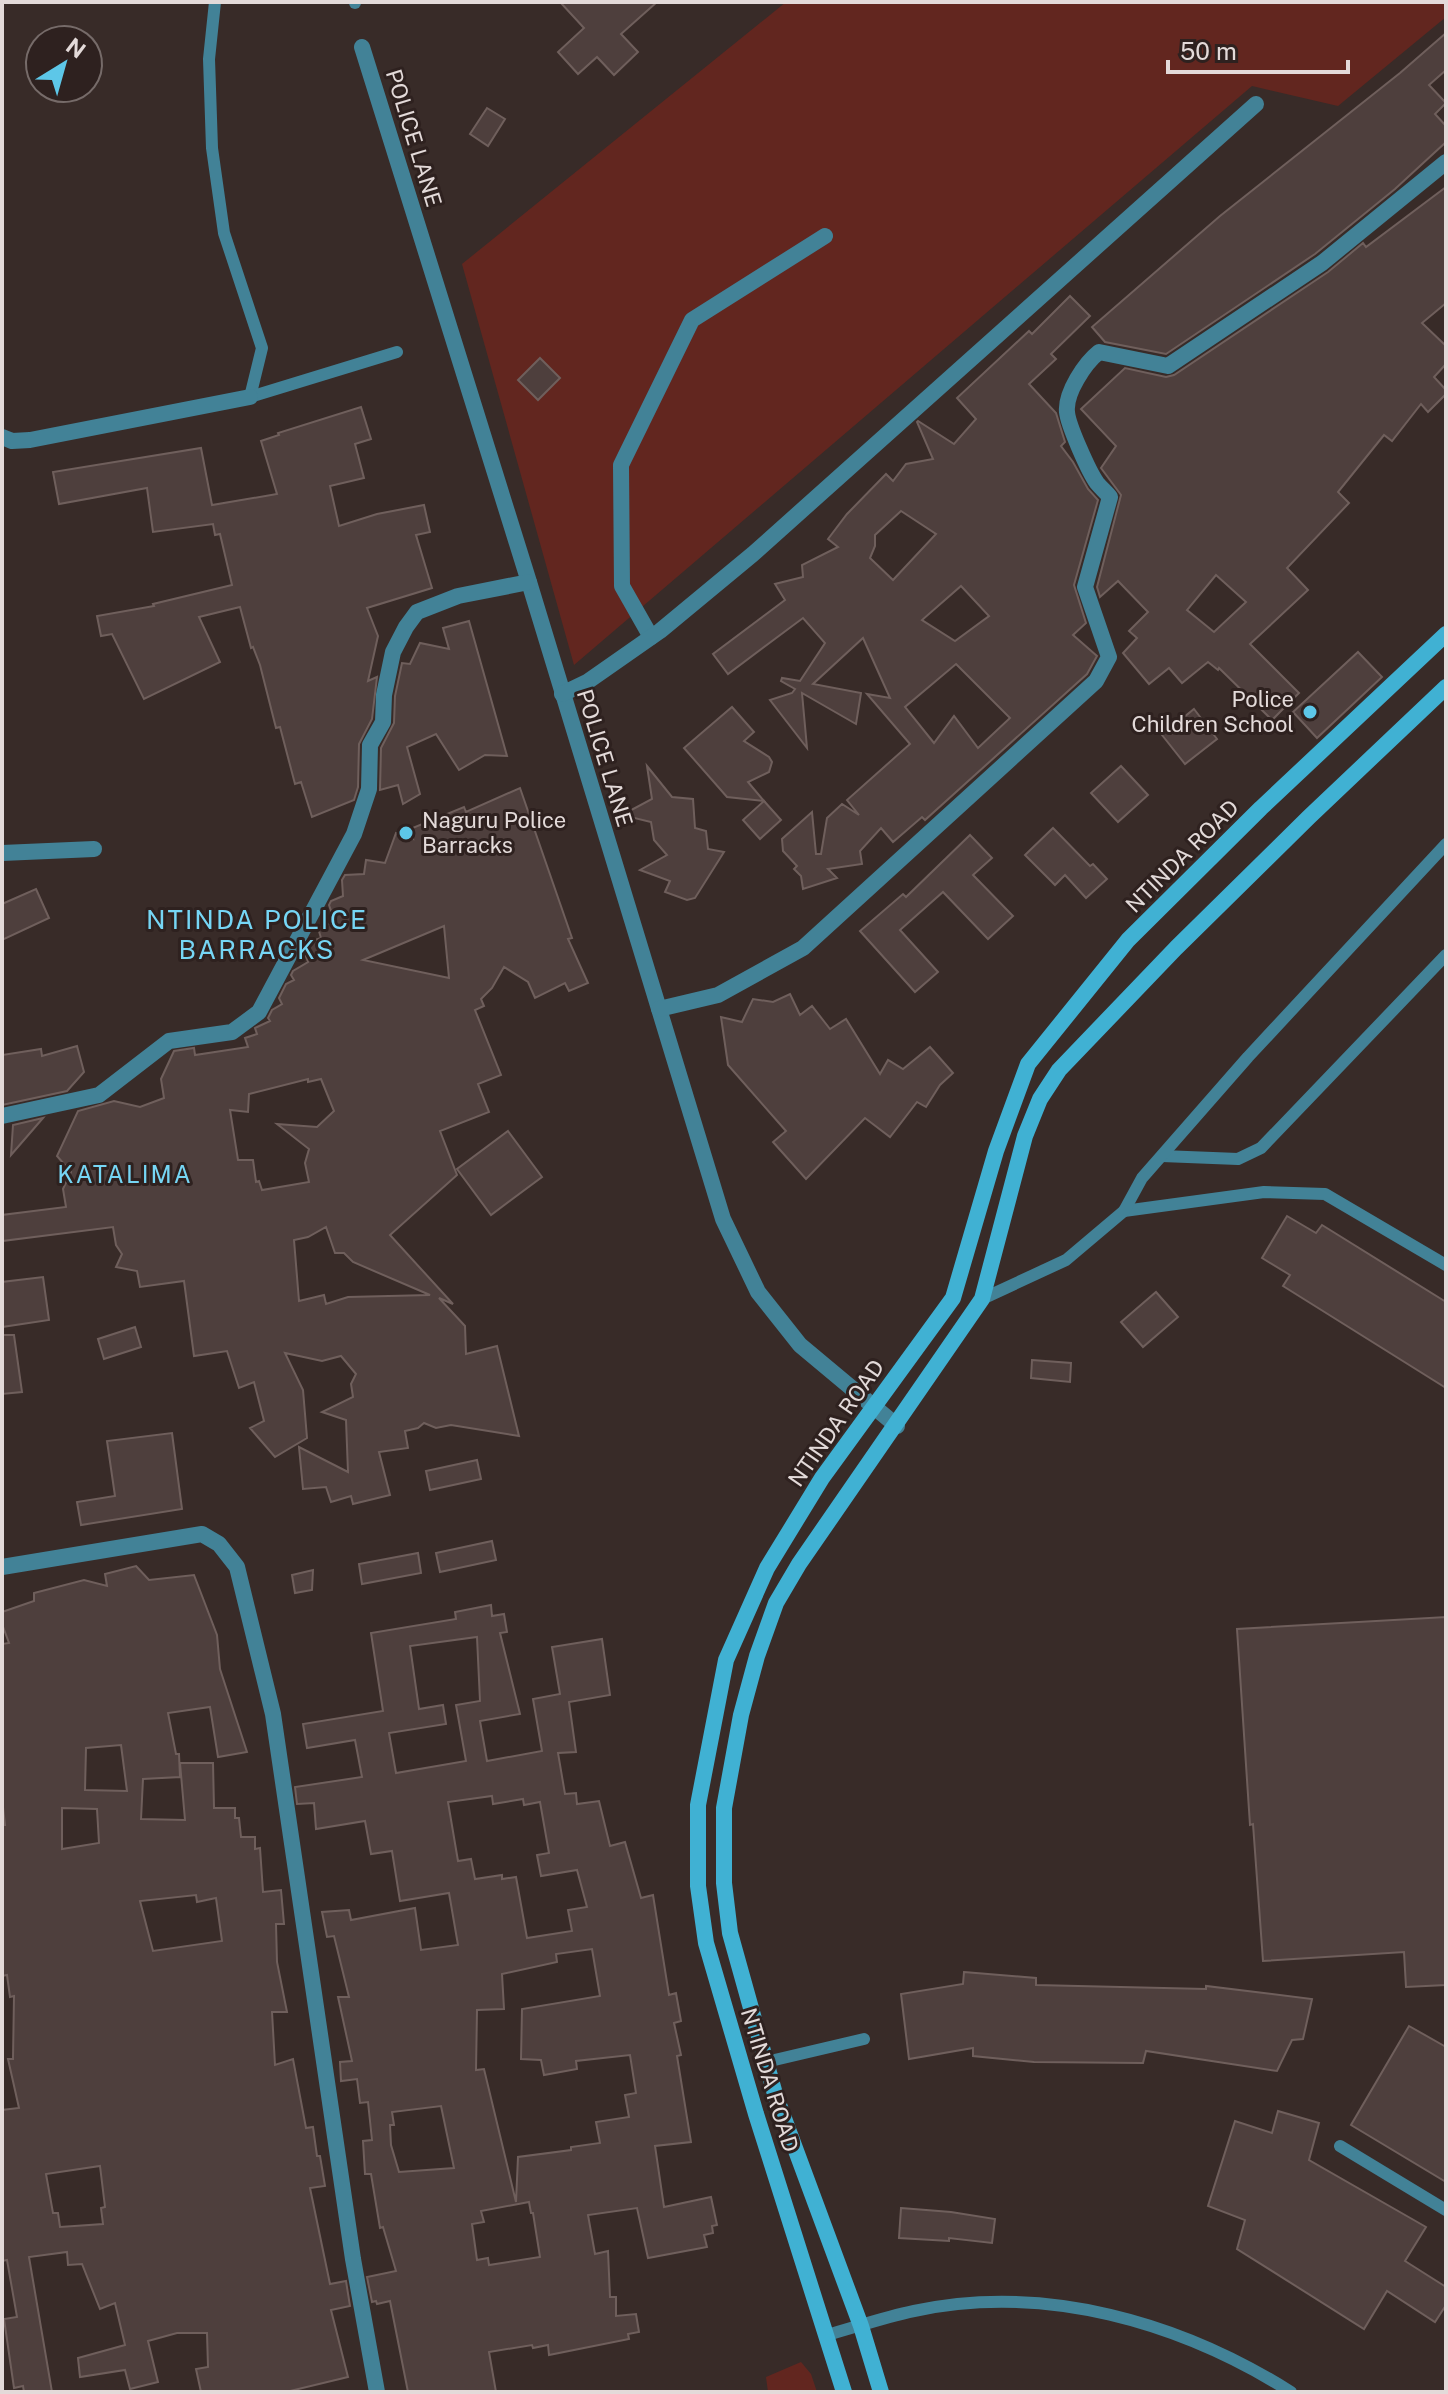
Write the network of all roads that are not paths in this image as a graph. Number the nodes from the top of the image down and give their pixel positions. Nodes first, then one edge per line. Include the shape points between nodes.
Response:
1 (215, 2) edge
2 (362, 47) dead end
3 (1256, 104) dead end
4 (1446, 162) edge
5 (825, 236) dead end
6 (397, 352) dead end
7 (250, 397) junction
8 (2, 437) edge
9 (529, 582) junction
10 (1446, 634) edge
11 (651, 637) junction
12 (1446, 687) edge
13 (562, 694) junction
14 (1446, 844) edge
15 (94, 849) dead end
16 (2, 853) edge
17 (1446, 955) edge
18 (659, 1009) junction
19 (2, 1116) edge
20 (1162, 1156) junction
21 (1124, 1211) junction
22 (1446, 1265) edge
23 (982, 1299) junction
24 (873, 1406) junction
25 (897, 1426) junction
26 (2, 1567) edge
27 (864, 2039) dead end
28 (766, 2062) junction
29 (1340, 2146) dead end
30 (1446, 2210) edge
31 (861, 2326) junction
32 (827, 2335) junction
33 (377, 2392) edge
34 (844, 2392) edge
35 (881, 2392) edge
36 (1291, 2392) edge

1 - 7 lane via 209,59 212,148 224,233 262,348
2 - 9 street, POLICE LANE
3 - 11 street via 817,498
4 - 18 street via 1322,263 1168,366 1099,352 1087,362 1067,414 1092,473 1110,497 1085,587 1109,657 1096,681 803,948 718,995
5 - 11 street via 692,320 621,465 622,586
6 - 7 lane
7 - 8 street via 39,438
9 - 13 street, POLICE LANE
9 - 19 street via 458,596 417,612 406,627 393,652 383,722 370,745 369,789 354,834 259,1012 232,1032 169,1041 99,1095
10 - 24 main road, NTINDA ROAD via 1128,940 1028,1064 953,1298
11 - 13 street
12 - 23 main road, NTINDA ROAD via 1276,849 1059,1070 1025,1136
13 - 18 street, POLICE LANE
14 - 20 lane
15 - 16 street
17 - 20 lane via 1261,1148 1238,1159
18 - 24 street, POLICE LANE via 723,1219 758,1292 800,1345
20 - 21 lane
21 - 22 lane via 1264,1192 1325,1194
21 - 23 lane via 1066,1260
23 - 25 main road, NTINDA ROAD
24 - 25 street, POLICE LANE
24 - 32 main road, NTINDA ROAD via 814,1490 748,1607 726,1660 698,1805 698,1886 706,1943
25 - 28 main road, NTINDA ROAD via 776,1603 741,1715 724,1808 724,1883 730,1933
26 - 33 street via 202,1534 219,1544 237,1567 273,1714
27 - 28 lane
28 - 31 main road, NTINDA ROAD
29 - 30 lane
31 - 32 lane
31 - 35 main road, NTINDA ROAD
31 - 36 lane via 931,2309 992,2302 1056,2303 1120,2316 1193,2340
32 - 34 main road, NTINDA ROAD

